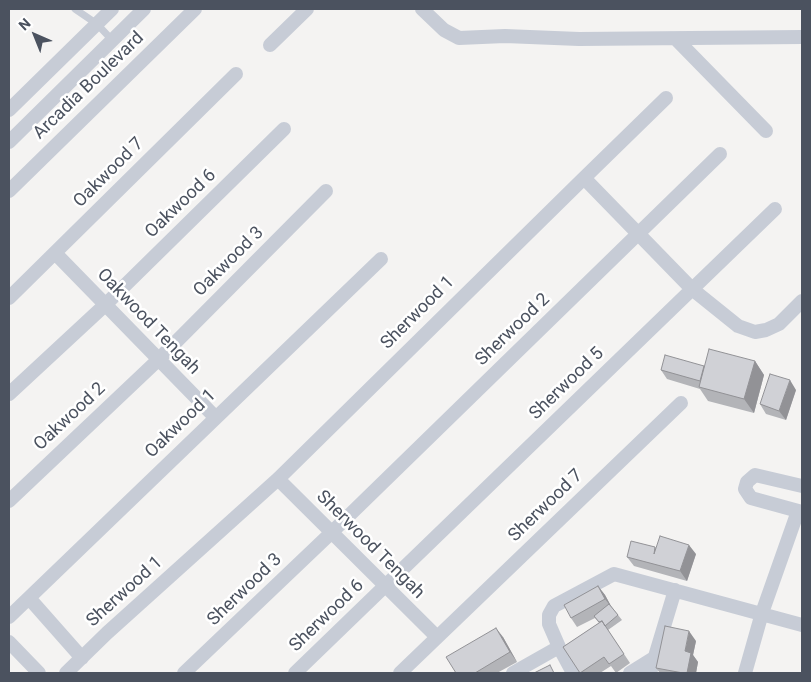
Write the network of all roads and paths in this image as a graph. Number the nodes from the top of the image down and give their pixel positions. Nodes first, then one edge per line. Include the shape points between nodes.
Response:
1 (75, 9) edge
2 (112, 9) edge
3 (144, 9) edge
4 (195, 9) edge
5 (307, 9) edge
6 (422, 9) edge
7 (96, 24) junction
8 (802, 37) edge
9 (676, 38) junction
10 (112, 40) junction
11 (270, 45) dead end
12 (236, 74) dead end
13 (666, 98) dead end
14 (9, 110) edge
15 (284, 129) dead end
16 (766, 131) dead end
17 (9, 142) edge
18 (720, 154) dead end
19 (584, 178) junction
20 (9, 191) edge
21 (326, 191) dead end
22 (776, 209) dead end
23 (638, 235) junction
24 (55, 253) junction
25 (381, 259) dead end
26 (692, 289) junction
27 (9, 298) edge
28 (802, 301) edge
29 (105, 306) junction
30 (158, 360) junction
31 (9, 394) edge
32 (680, 403) dead end
33 (215, 417) junction
34 (278, 480) junction
35 (802, 486) edge
36 (9, 501) edge
37 (800, 512) edge
38 (331, 534) junction
39 (384, 586) junction
40 (675, 590) junction
41 (29, 598) junction
42 (762, 613) junction
43 (10, 614) edge
44 (802, 625) edge
45 (437, 637) junction
46 (9, 642) edge
47 (558, 648) junction
48 (82, 658) junction
49 (654, 658) junction
50 (39, 673) edge
51 (66, 673) edge
52 (184, 673) edge
53 (295, 673) edge
54 (400, 673) edge
55 (513, 673) edge
56 (574, 673) edge
57 (630, 673) edge
58 (650, 673) edge
59 (745, 673) edge

1 - 7 lane
2 - 7 street
3 - 10 street
4 - 20 street, Arcadia Boulevard
5 - 11 street
6 - 9 street via 444,30 459,38
7 - 10 lane
7 - 14 street
8 - 9 street
9 - 16 street
10 - 17 street
12 - 24 street, Oakwood 7
13 - 19 street, Sherwood 1
15 - 29 street, Oakwood 6
18 - 23 street, Sherwood 2
19 - 23 street
19 - 34 street, Sherwood 1
21 - 30 street, Oakwood 3
22 - 26 street, Sherwood 5
23 - 26 street
23 - 38 street, Sherwood 2
24 - 27 street, Oakwood 7
24 - 29 street, Oakwood Tengah
25 - 33 street, Oakwood 1
26 - 28 street via 738,326 755,332 779,324
26 - 39 street, Sherwood 5
29 - 30 street, Oakwood Tengah
29 - 31 street, Oakwood 6
30 - 33 street, Oakwood Tengah
30 - 36 street, Oakwood 2
32 - 45 street, Sherwood 7
33 - 41 street, Oakwood 1
34 - 38 street, Sherwood Tengah
34 - 48 street, Sherwood 1
35 - 37 street via 755,475 745,488 751,498
37 - 42 street
38 - 39 street, Sherwood Tengah
38 - 52 street, Sherwood 3
39 - 45 street, Sherwood Tengah
39 - 53 street, Sherwood 6
40 - 42 street
40 - 47 street via 621,574 606,576 554,606 548,615
40 - 49 street
41 - 43 street, Oakwood 1
41 - 48 street
42 - 44 street
42 - 59 street
45 - 54 street, Sherwood 7
46 - 50 street
47 - 55 street
47 - 56 street
48 - 51 street, Sherwood 1
49 - 57 street
49 - 58 street

